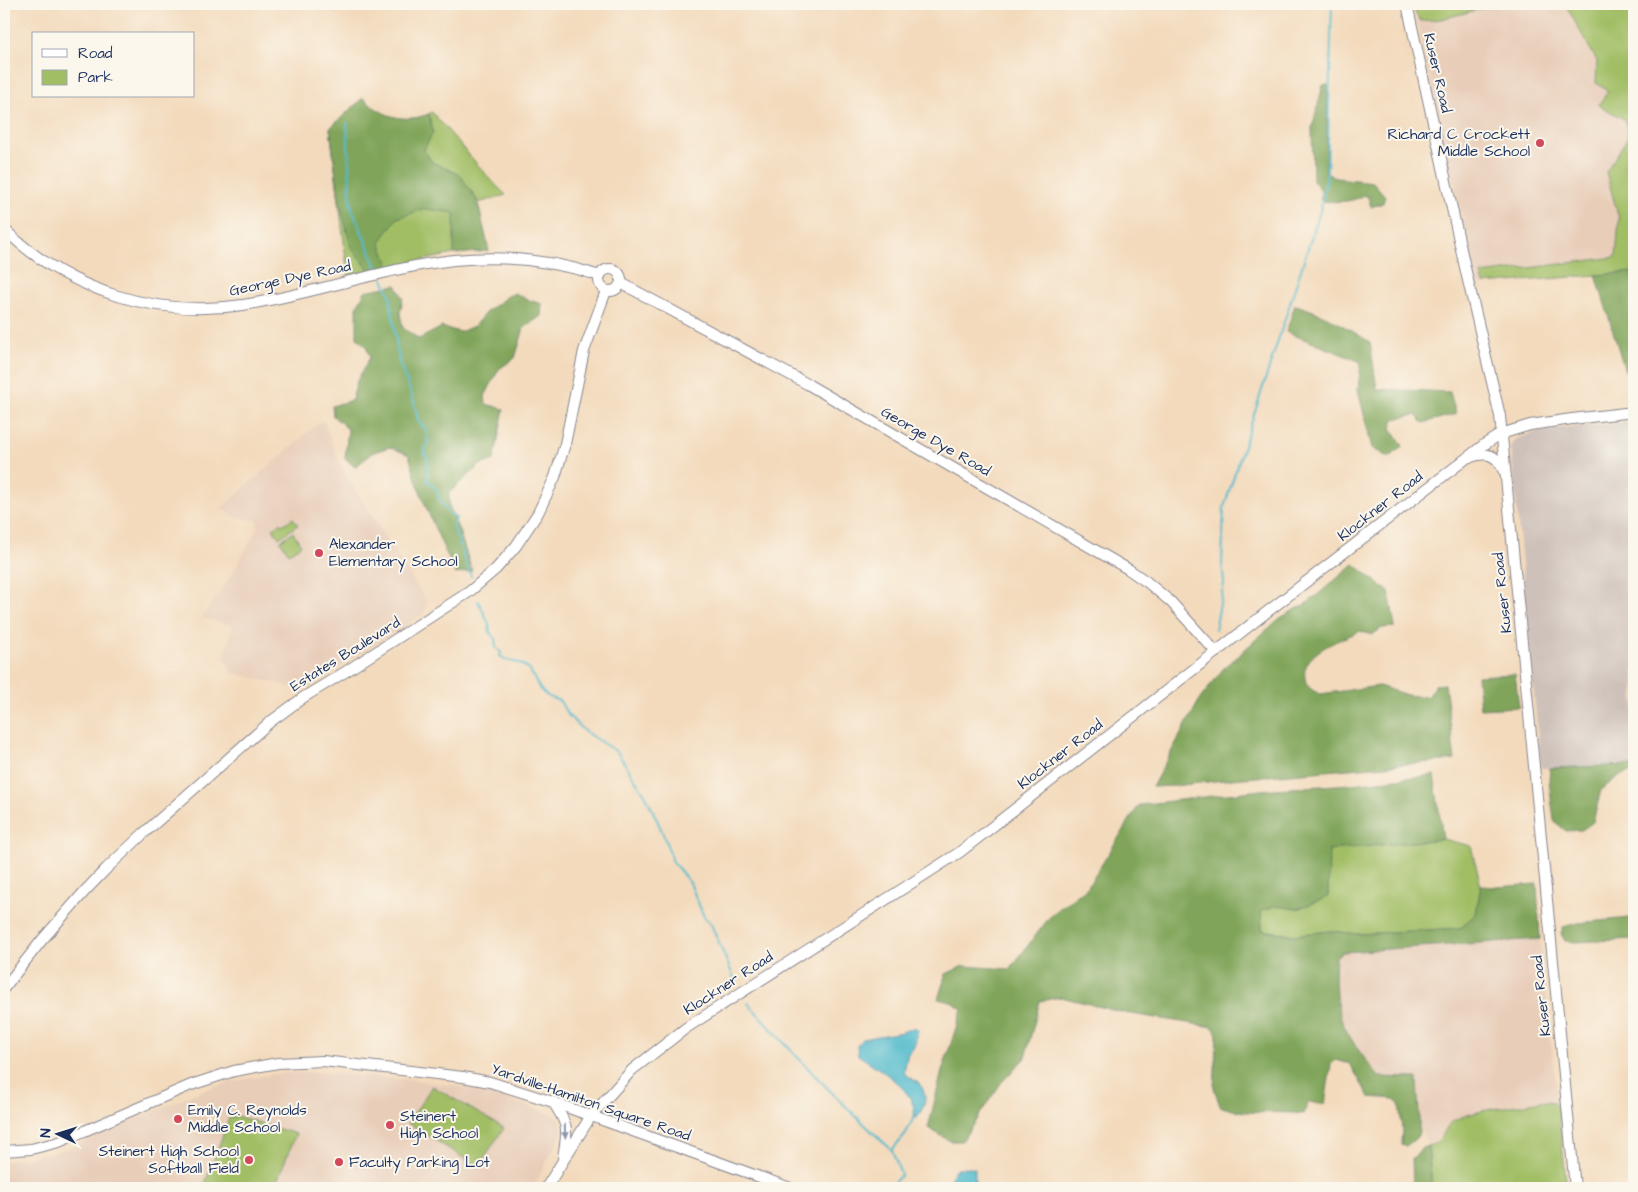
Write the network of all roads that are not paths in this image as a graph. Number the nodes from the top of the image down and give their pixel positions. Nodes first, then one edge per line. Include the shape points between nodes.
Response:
1 (1407, 4) edge
2 (4, 229) edge
3 (600, 276) junction
4 (621, 283) junction
5 (606, 291) junction
6 (1634, 412) edge
7 (1501, 434) junction
8 (1468, 458) junction
9 (1506, 476) junction
10 (1216, 652) junction
11 (4, 988) edge
12 (553, 1102) junction
13 (591, 1116) junction
14 (4, 1151) edge
15 (562, 1163) junction
16 (546, 1188) edge
17 (790, 1188) edge
18 (1576, 1188) edge

1 - 7 street, Kuser Road via 1500,416
2 - 3 street, George Dye Road via 41,260 74,279 110,294 167,307 245,304 435,263 478,258 539,261
3 - 4 street via 606,269 615,270 620,274
3 - 5 street via 600,286
4 - 5 street via 615,290
4 - 10 street, George Dye Road via 809,385 1128,569 1171,602
5 - 11 street, Estates Boulevard via 584,351 555,477 538,513 512,551 469,592 309,693 270,722 112,863 54,926
6 - 7 street, Klockner Road via 1539,424
7 - 8 street, Klockner Road
7 - 9 street, Kuser Road
8 - 9 street via 1494,456
8 - 10 street, Klockner Road
9 - 18 street, Kuser Road
10 - 13 street, Klockner Road via 960,852 686,1028 624,1078
12 - 13 street, Yardville-Hamilton Square Road
12 - 14 street, Yardville-Hamilton Square Road via 468,1077 345,1062 300,1061 256,1066 212,1077 53,1144
12 -> 15 street via 566,1124
13 - 15 street, Klockner Road
13 - 17 street, Yardville-Hamilton Square Road
15 - 16 street, Klockner Road

